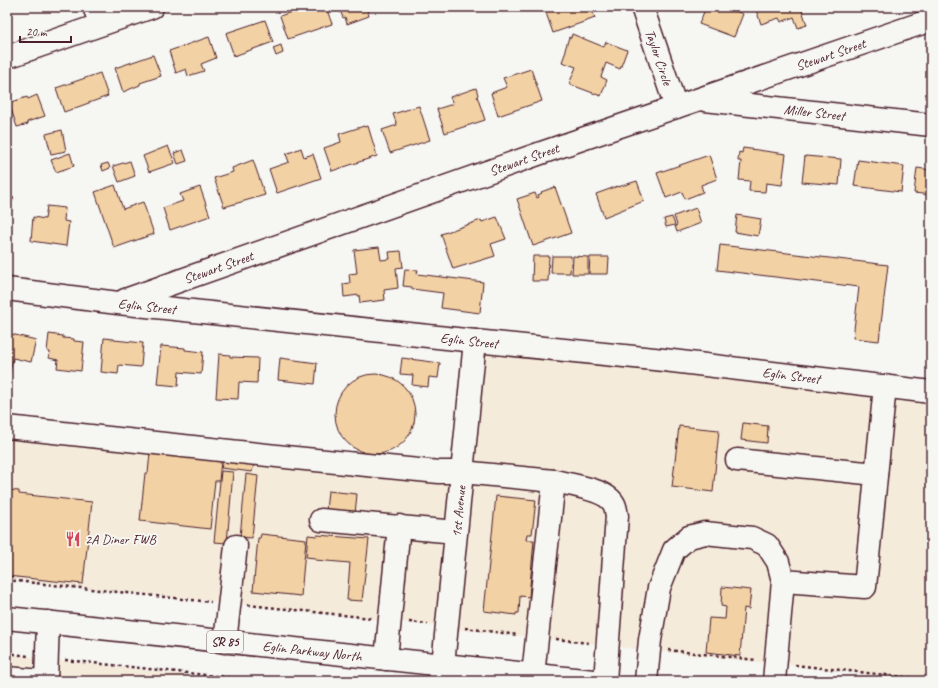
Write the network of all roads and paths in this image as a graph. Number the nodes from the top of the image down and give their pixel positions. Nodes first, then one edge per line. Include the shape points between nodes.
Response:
1 (152, 7) edge
2 (642, 7) edge
3 (98, 16) edge
4 (931, 20) edge
5 (7, 57) edge
6 (698, 100) junction
7 (676, 107) junction
8 (931, 125) edge
9 (7, 289) edge
10 (118, 302) junction
11 (475, 341) junction
12 (886, 386) junction
13 (931, 392) edge
14 (7, 427) edge
15 (737, 460) dead end
16 (462, 472) junction
17 (876, 474) junction
18 (554, 481) junction
19 (321, 520) dead end
20 (399, 526) junction
21 (456, 532) junction
22 (236, 546) dead end
23 (7, 580) edge
24 (783, 581) junction
25 (230, 604) junction
26 (7, 618) edge
27 (390, 620) junction
28 (48, 622) junction
29 (446, 626) junction
30 (537, 637) junction
31 (225, 642) junction
32 (608, 645) junction
33 (649, 648) junction
34 (7, 653) edge
35 (48, 658) junction
36 (386, 659) junction
37 (775, 672) edge
38 (441, 673) edge
39 (533, 674) junction
40 (26, 680) edge
41 (931, 680) edge
42 (262, 681) edge
43 (593, 681) edge
44 (605, 681) edge
45 (646, 681) edge

1 - 3 main road
2 - 7 main road, Taylor Circle
3 - 5 main road
4 - 6 main road, Stewart Street
6 - 7 main road, Stewart Street
6 - 8 main road, Miller Street
7 - 10 main road, Stewart Street
9 - 10 main road, Eglin Street
10 - 11 main road, Eglin Street
11 - 12 main road, Eglin Street
11 - 16 main road, 1st Avenue
12 - 13 main road, Eglin Street
12 - 17 main road
14 - 16 main road via 295,458
15 - 17 main road
16 - 18 main road
16 - 21 main road, 1st Avenue
17 - 24 main road via 865,587
18 - 30 main road
18 - 32 main road via 598,492 608,496 614,505 617,516
19 - 20 main road
20 - 21 main road
20 - 27 main road
21 - 29 main road, 1st Avenue
22 - 25 main road
23 - 25 path
24 - 33 main road via 778,562 767,545 752,538 705,533 689,537 674,550 658,588
24 - 37 main road
25 - 27 path
25 - 31 main road
26 - 28 main road, Eglin Parkway North / SR 85
27 - 29 path
27 - 36 main road
28 - 31 main road, Eglin Parkway North / SR 85
28 - 35 main road
29 - 30 path
29 - 38 main road, 1st Avenue
30 - 32 path
30 - 39 main road
31 - 36 main road, Eglin Parkway North / SR 85
32 - 44 main road
33 - 37 path
33 - 45 main road
34 - 35 path
35 - 40 main road
35 - 42 path
36 - 38 main road, Eglin Parkway North / SR 85
37 - 41 path
38 - 39 main road, Eglin Parkway North / SR 85
39 - 43 main road, Eglin Parkway North / SR 85

